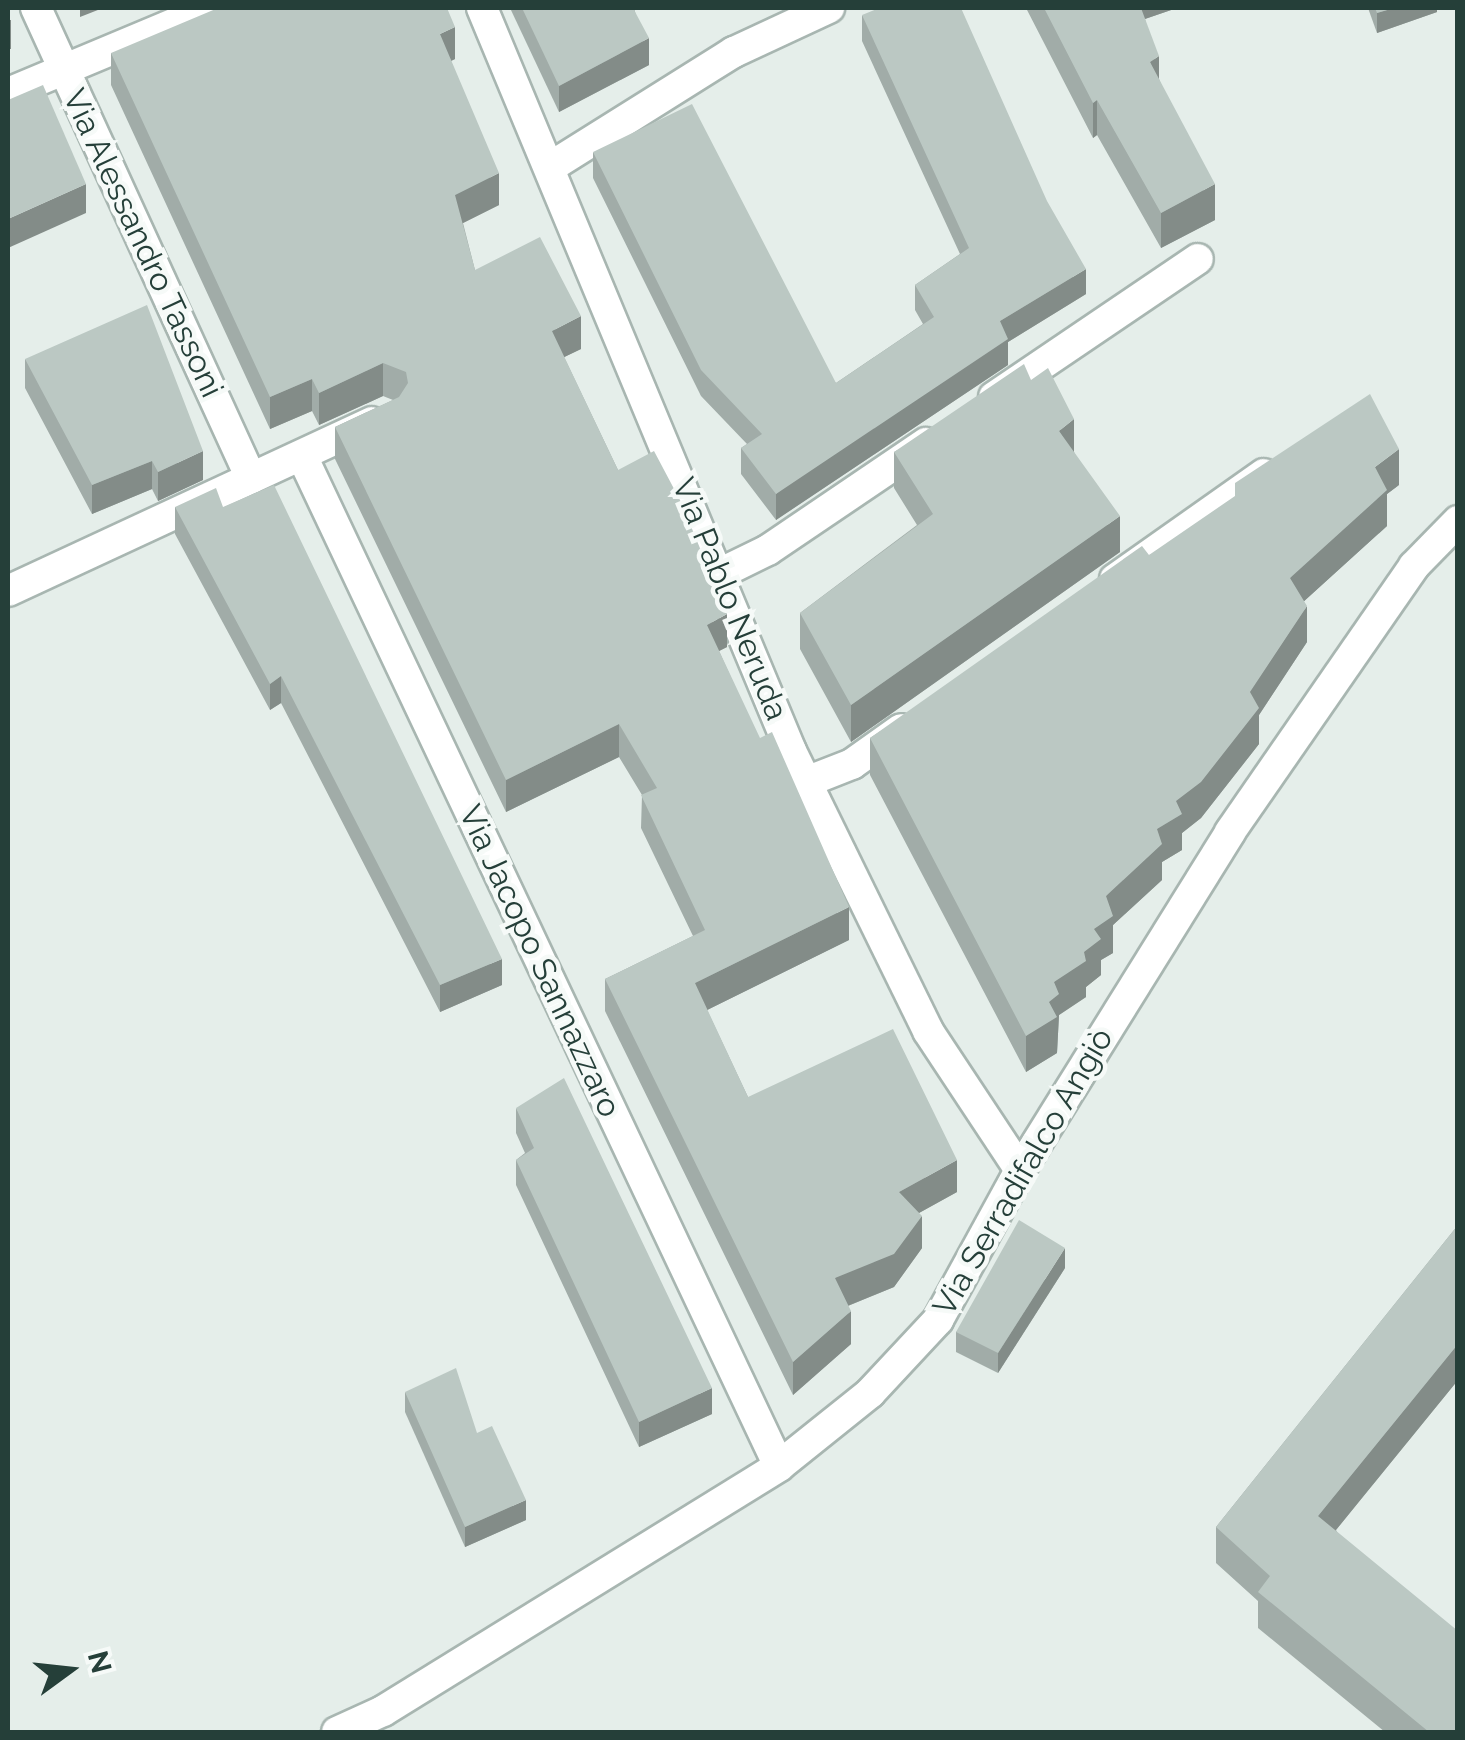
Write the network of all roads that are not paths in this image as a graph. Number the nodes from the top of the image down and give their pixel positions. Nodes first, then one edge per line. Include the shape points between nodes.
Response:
1 (36, 8) edge
2 (210, 8) edge
3 (482, 8) edge
4 (829, 8) edge
5 (64, 70) junction
6 (8, 93) edge
7 (552, 166) junction
8 (1198, 259) dead end
9 (390, 414) edge
10 (302, 456) junction
11 (1264, 474) edge
12 (252, 478) junction
13 (1458, 521) edge
14 (722, 573) junction
15 (8, 590) edge
16 (1090, 596) edge
17 (931, 708) edge
18 (806, 782) junction
19 (1020, 1170) junction
20 (779, 1466) junction
21 (337, 1732) edge

1 - 5 street, Via Alessandro Tassoni
2 - 5 street
3 - 7 street, Via Pablo Neruda
4 - 7 street via 734,52
5 - 6 street
5 - 12 street, Via Alessandro Tassoni
7 - 14 street, Via Pablo Neruda
8 - 14 street via 768,550
9 - 10 street
10 - 12 street
10 - 20 street, Via Jacopo Sannazzaro
11 - 16 street
12 - 15 street
13 - 19 street, Via Serradifalco Angiò via 1414,566 1230,832
14 - 18 street, Via Pablo Neruda
17 - 18 street via 852,764
18 - 19 street, Via Pablo Neruda via 928,1032
19 - 20 street, Via Serradifalco Angiò via 938,1320 870,1394
20 - 21 street, Via Serradifalco Angiò via 383,1711

